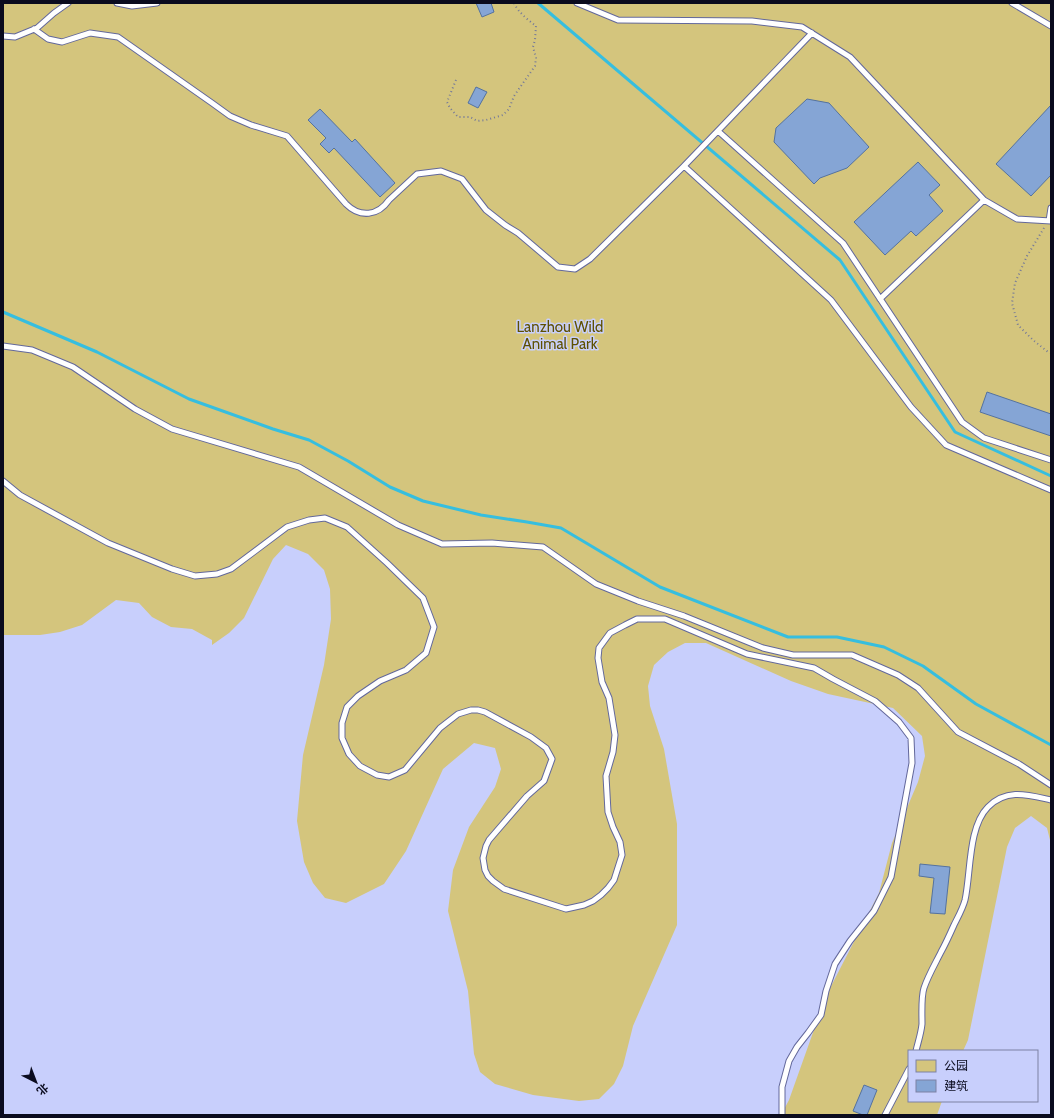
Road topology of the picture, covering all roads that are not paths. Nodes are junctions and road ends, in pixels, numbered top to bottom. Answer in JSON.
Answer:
{"nodes":[{"id":1,"x":68,"y":3,"type":"edge"},
{"id":2,"x":117,"y":3,"type":"edge"},
{"id":3,"x":157,"y":3,"type":"edge"},
{"id":4,"x":577,"y":3,"type":"edge"},
{"id":5,"x":1012,"y":3,"type":"edge"},
{"id":6,"x":1051,"y":26,"type":"edge"},
{"id":7,"x":34,"y":29,"type":"junction"},
{"id":8,"x":812,"y":33,"type":"junction"},
{"id":9,"x":3,"y":36,"type":"edge"},
{"id":10,"x":718,"y":131,"type":"junction"},
{"id":11,"x":684,"y":166,"type":"junction"},
{"id":12,"x":984,"y":200,"type":"junction"},
{"id":13,"x":1051,"y":208,"type":"edge"},
{"id":14,"x":1050,"y":221,"type":"edge"},
{"id":15,"x":880,"y":299,"type":"junction"},
{"id":16,"x":3,"y":346,"type":"edge"},
{"id":17,"x":1051,"y":460,"type":"edge"},
{"id":18,"x":3,"y":482,"type":"edge"},
{"id":19,"x":1051,"y":490,"type":"edge"},
{"id":20,"x":1051,"y":785,"type":"edge"},
{"id":21,"x":1051,"y":800,"type":"edge"},
{"id":22,"x":916,"y":1050,"type":"edge"},
{"id":23,"x":908,"y":1071,"type":"edge"},
{"id":24,"x":782,"y":1115,"type":"edge"},
{"id":25,"x":885,"y":1115,"type":"edge"}],
"edges":[{"from":1,"to":7,"type":"lane"},
{"from":2,"to":3,"type":"lane"},
{"from":4,"to":8,"type":"lane"},
{"from":5,"to":6,"type":"lane"},
{"from":7,"to":9,"type":"lane"},
{"from":7,"to":11,"type":"lane"},
{"from":8,"to":10,"type":"lane"},
{"from":8,"to":12,"type":"lane"},
{"from":10,"to":11,"type":"lane"},
{"from":10,"to":15,"type":"lane"},
{"from":11,"to":19,"type":"lane"},
{"from":12,"to":14,"type":"lane"},
{"from":12,"to":15,"type":"lane"},
{"from":13,"to":14,"type":"lane"},
{"from":15,"to":17,"type":"lane"},
{"from":16,"to":20,"type":"lane"},
{"from":18,"to":24,"type":"lane"},
{"from":21,"to":22,"type":"lane"},
{"from":23,"to":25,"type":"lane"}]}
